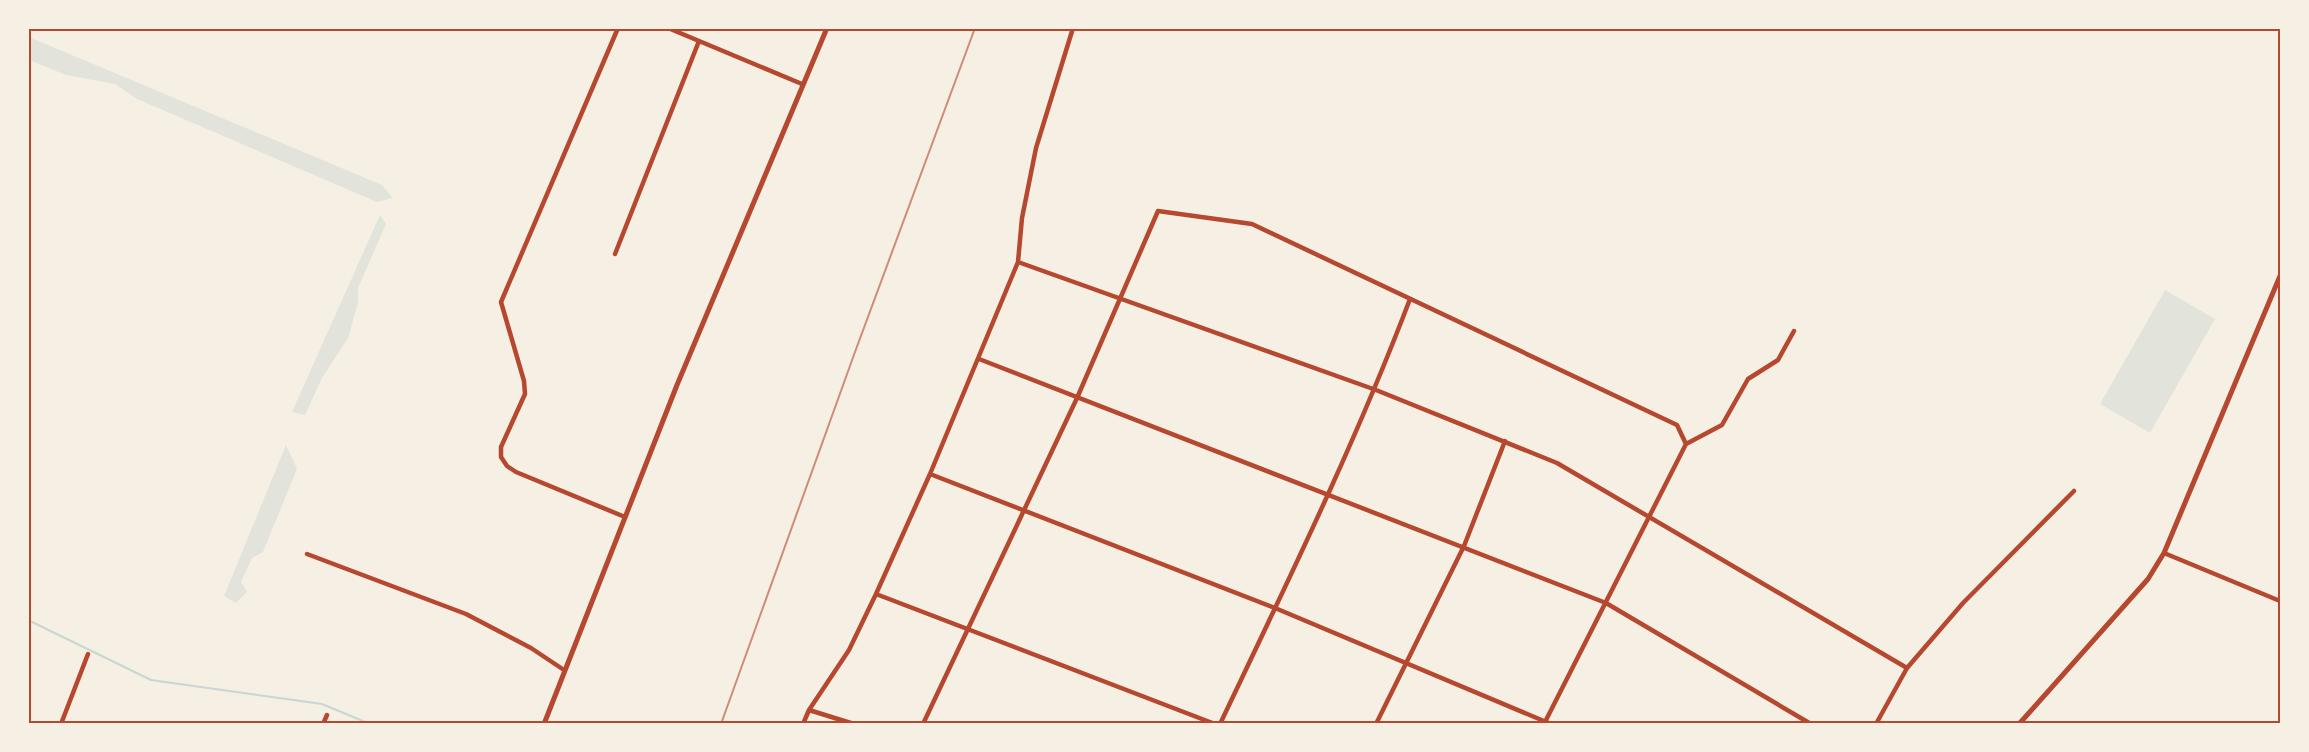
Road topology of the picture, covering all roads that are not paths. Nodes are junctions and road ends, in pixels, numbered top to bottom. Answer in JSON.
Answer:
{"nodes":[{"id":1,"x":618,"y":28,"type":"edge"},
{"id":2,"x":668,"y":28,"type":"edge"},
{"id":3,"x":826,"y":28,"type":"edge"},
{"id":4,"x":1073,"y":28,"type":"edge"},
{"id":5,"x":699,"y":41,"type":"junction"},
{"id":6,"x":802,"y":84,"type":"junction"},
{"id":7,"x":615,"y":254,"type":"dead end"},
{"id":8,"x":1018,"y":262,"type":"junction"},
{"id":9,"x":2280,"y":280,"type":"edge"},
{"id":10,"x":1410,"y":299,"type":"junction"},
{"id":11,"x":1120,"y":300,"type":"junction"},
{"id":12,"x":1794,"y":331,"type":"dead end"},
{"id":13,"x":979,"y":359,"type":"junction"},
{"id":14,"x":1376,"y":390,"type":"junction"},
{"id":15,"x":1077,"y":398,"type":"junction"},
{"id":16,"x":1505,"y":441,"type":"junction"},
{"id":17,"x":1686,"y":444,"type":"junction"},
{"id":18,"x":930,"y":474,"type":"junction"},
{"id":19,"x":2074,"y":491,"type":"dead end"},
{"id":20,"x":1329,"y":496,"type":"junction"},
{"id":21,"x":1023,"y":511,"type":"junction"},
{"id":22,"x":625,"y":517,"type":"junction"},
{"id":23,"x":1649,"y":518,"type":"junction"},
{"id":24,"x":1464,"y":546,"type":"junction"},
{"id":25,"x":2164,"y":553,"type":"junction"},
{"id":26,"x":307,"y":554,"type":"dead end"},
{"id":27,"x":876,"y":594,"type":"junction"},
{"id":28,"x":2280,"y":601,"type":"edge"},
{"id":29,"x":1606,"y":603,"type":"junction"},
{"id":30,"x":1275,"y":608,"type":"junction"},
{"id":31,"x":967,"y":628,"type":"junction"},
{"id":32,"x":88,"y":654,"type":"dead end"},
{"id":33,"x":1407,"y":664,"type":"junction"},
{"id":34,"x":1907,"y":668,"type":"junction"},
{"id":35,"x":564,"y":670,"type":"junction"},
{"id":36,"x":809,"y":710,"type":"junction"},
{"id":37,"x":327,"y":715,"type":"dead end"},
{"id":38,"x":61,"y":723,"type":"edge"},
{"id":39,"x":323,"y":723,"type":"edge"},
{"id":40,"x":544,"y":723,"type":"edge"},
{"id":41,"x":803,"y":723,"type":"edge"},
{"id":42,"x":854,"y":723,"type":"edge"},
{"id":43,"x":923,"y":723,"type":"edge"},
{"id":44,"x":1215,"y":723,"type":"edge"},
{"id":45,"x":1220,"y":723,"type":"edge"},
{"id":46,"x":1376,"y":723,"type":"edge"},
{"id":47,"x":1547,"y":723,"type":"edge"},
{"id":48,"x":1811,"y":723,"type":"edge"},
{"id":49,"x":1876,"y":723,"type":"edge"},
{"id":50,"x":2019,"y":723,"type":"edge"}],
"edges":[{"from":1,"to":22,"type":"street"},
{"from":2,"to":5,"type":"street"},
{"from":3,"to":6,"type":"street"},
{"from":4,"to":8,"type":"street"},
{"from":5,"to":6,"type":"street"},
{"from":5,"to":7,"type":"street"},
{"from":6,"to":22,"type":"street"},
{"from":8,"to":11,"type":"street"},
{"from":8,"to":13,"type":"street"},
{"from":9,"to":25,"type":"street"},
{"from":10,"to":11,"type":"street"},
{"from":10,"to":14,"type":"street"},
{"from":10,"to":17,"type":"street"},
{"from":11,"to":14,"type":"street"},
{"from":11,"to":15,"type":"street"},
{"from":12,"to":17,"type":"street"},
{"from":13,"to":15,"type":"street"},
{"from":13,"to":18,"type":"street"},
{"from":14,"to":16,"type":"street"},
{"from":14,"to":20,"type":"street"},
{"from":15,"to":20,"type":"street"},
{"from":15,"to":21,"type":"street"},
{"from":16,"to":23,"type":"street"},
{"from":16,"to":24,"type":"street"},
{"from":17,"to":23,"type":"street"},
{"from":18,"to":21,"type":"street"},
{"from":18,"to":27,"type":"street"},
{"from":19,"to":34,"type":"street"},
{"from":20,"to":24,"type":"street"},
{"from":20,"to":30,"type":"street"},
{"from":21,"to":30,"type":"street"},
{"from":21,"to":31,"type":"street"},
{"from":22,"to":35,"type":"street"},
{"from":23,"to":29,"type":"street"},
{"from":23,"to":34,"type":"street"},
{"from":24,"to":29,"type":"street"},
{"from":24,"to":33,"type":"street"},
{"from":25,"to":28,"type":"street"},
{"from":25,"to":50,"type":"street"},
{"from":26,"to":35,"type":"street"},
{"from":27,"to":31,"type":"street"},
{"from":27,"to":36,"type":"street"},
{"from":29,"to":47,"type":"street"},
{"from":29,"to":48,"type":"street"},
{"from":30,"to":33,"type":"street"},
{"from":30,"to":45,"type":"street"},
{"from":31,"to":43,"type":"street"},
{"from":31,"to":44,"type":"street"},
{"from":32,"to":38,"type":"street"},
{"from":33,"to":46,"type":"street"},
{"from":33,"to":47,"type":"street"},
{"from":34,"to":49,"type":"street"},
{"from":35,"to":40,"type":"street"},
{"from":36,"to":41,"type":"street"},
{"from":36,"to":42,"type":"street"},
{"from":37,"to":39,"type":"street"}]}
